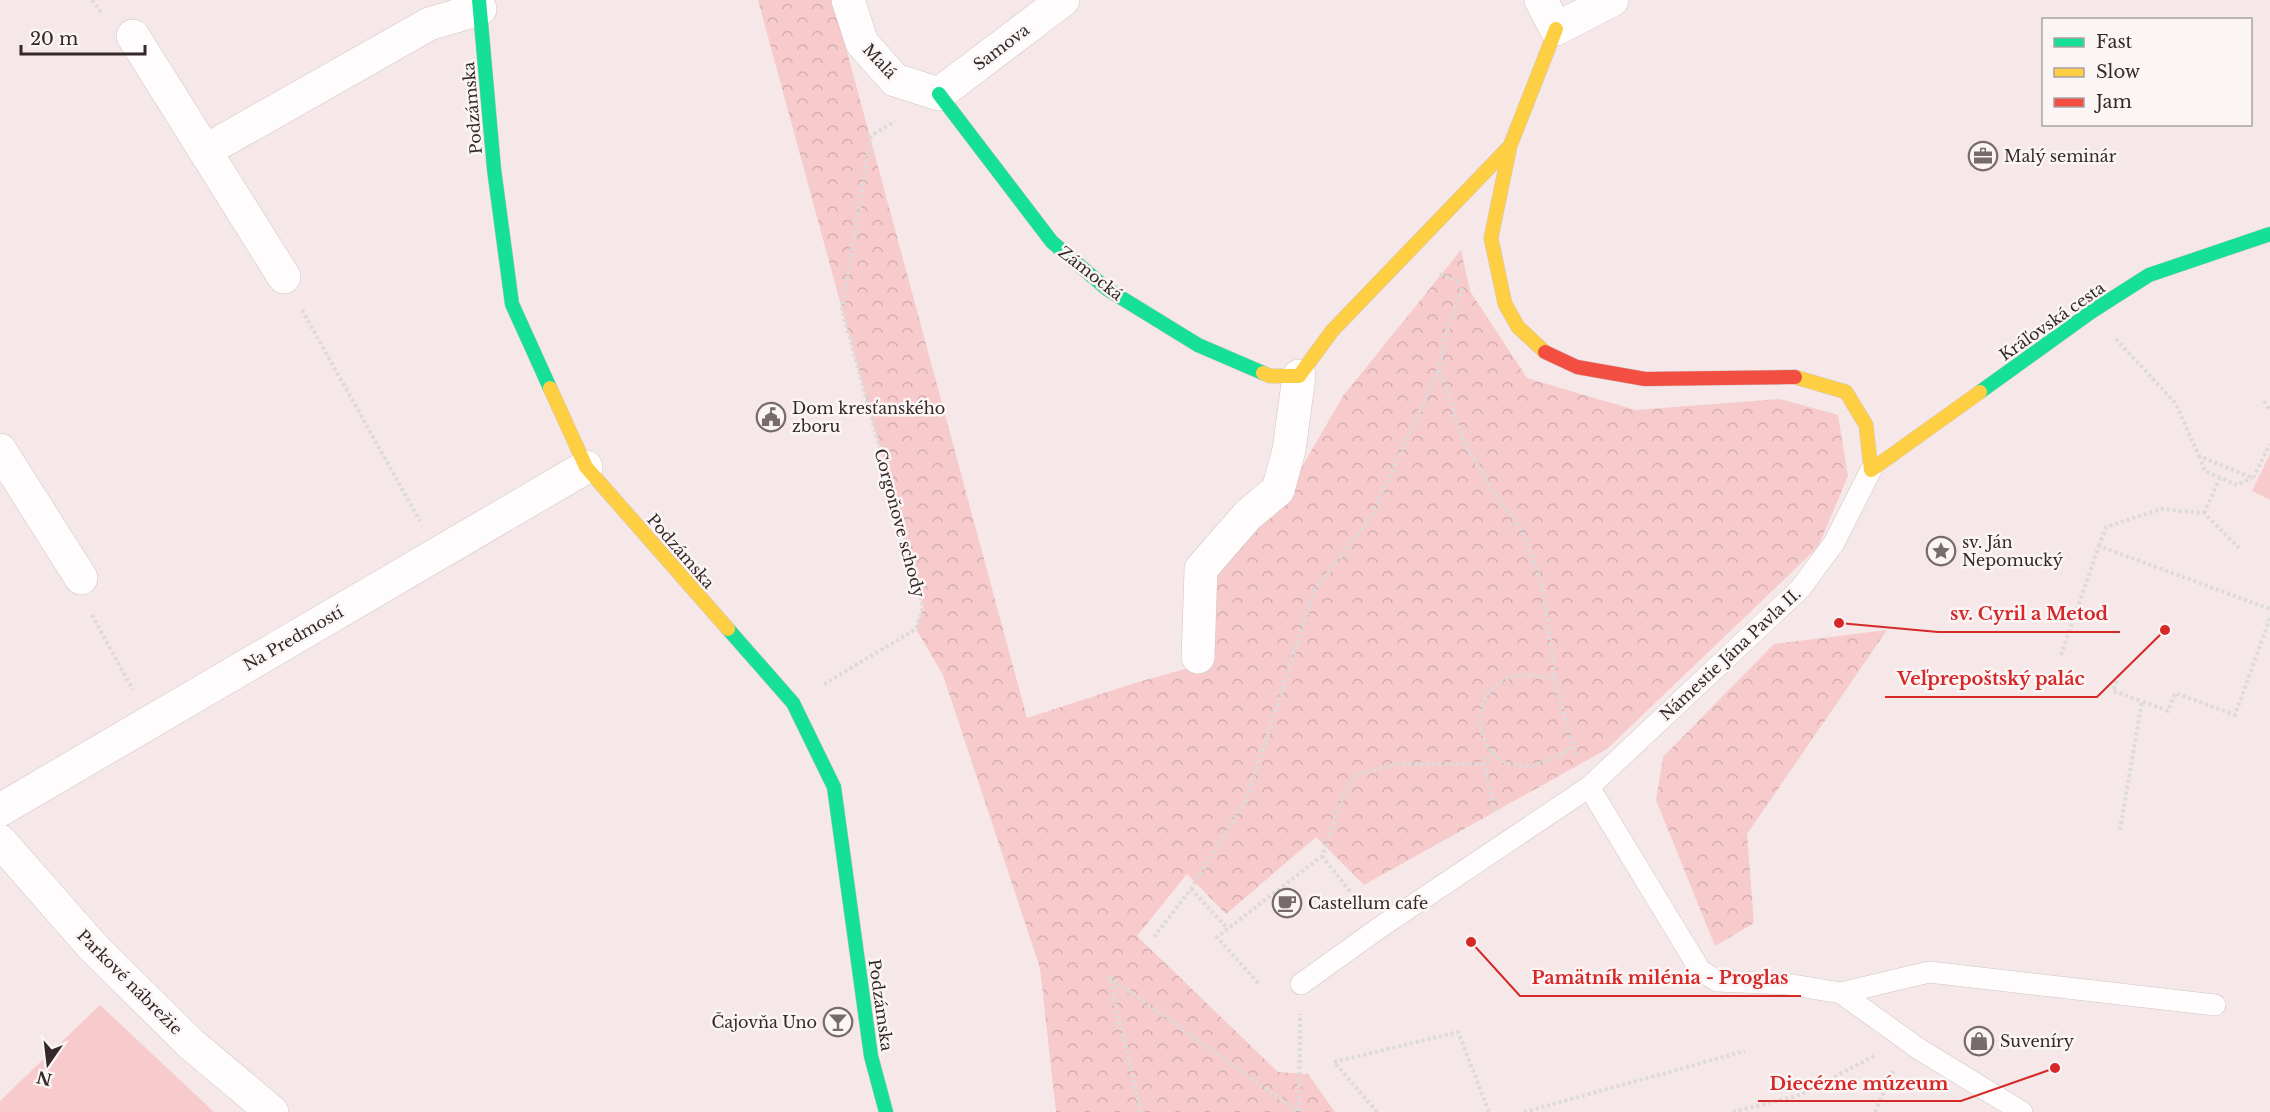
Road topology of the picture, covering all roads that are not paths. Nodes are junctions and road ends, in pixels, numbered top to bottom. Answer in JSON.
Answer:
{"nodes":[{"id":1,"x":848,"y":0,"type":"edge"},
{"id":2,"x":1063,"y":0,"type":"edge"},
{"id":3,"x":1541,"y":0,"type":"edge"},
{"id":4,"x":1612,"y":0,"type":"edge"},
{"id":5,"x":480,"y":4,"type":"edge"},
{"id":6,"x":1556,"y":29,"type":"junction"},
{"id":7,"x":133,"y":36,"type":"dead end"},
{"id":8,"x":939,"y":94,"type":"junction"},
{"id":9,"x":1510,"y":147,"type":"junction"},
{"id":10,"x":205,"y":151,"type":"junction"},
{"id":11,"x":2270,"y":234,"type":"edge"},
{"id":12,"x":284,"y":277,"type":"road end"},
{"id":13,"x":1299,"y":376,"type":"junction"},
{"id":14,"x":0,"y":450,"type":"edge"},
{"id":15,"x":586,"y":467,"type":"junction"},
{"id":16,"x":1871,"y":470,"type":"junction"},
{"id":17,"x":81,"y":578,"type":"dead end"},
{"id":18,"x":1198,"y":657,"type":"dead end"},
{"id":19,"x":1589,"y":787,"type":"junction"},
{"id":20,"x":0,"y":810,"type":"edge"},
{"id":21,"x":0,"y":841,"type":"edge"},
{"id":22,"x":1301,"y":984,"type":"road end"},
{"id":23,"x":1841,"y":993,"type":"junction"},
{"id":24,"x":2215,"y":1005,"type":"dead end"},
{"id":25,"x":272,"y":1112,"type":"edge"},
{"id":26,"x":886,"y":1112,"type":"edge"},
{"id":27,"x":2022,"y":1112,"type":"edge"}],
"edges":[{"from":1,"to":8,"type":"street","name":"Malá"},
{"from":2,"to":8,"type":"street","name":"Samova"},
{"from":3,"to":6,"type":"street"},
{"from":4,"to":6,"type":"street"},
{"from":5,"to":10,"type":"street"},
{"from":5,"to":15,"type":"street","name":"Podzámska"},
{"from":6,"to":9,"type":"street"},
{"from":7,"to":10,"type":"street"},
{"from":8,"to":13,"type":"street","name":"Zámocká"},
{"from":9,"to":13,"type":"street"},
{"from":9,"to":16,"type":"street"},
{"from":10,"to":12,"type":"street"},
{"from":11,"to":16,"type":"street","name":"Kráľovská cesta"},
{"from":13,"to":18,"type":"street"},
{"from":14,"to":17,"type":"street"},
{"from":15,"to":20,"type":"street","name":"Na Predmostí"},
{"from":15,"to":26,"type":"street","name":"Podzámska"},
{"from":16,"to":19,"type":"lane","name":"Námestie Jána Pavla II."},
{"from":19,"to":22,"type":"lane","name":"Námestie Jána Pavla II."},
{"from":19,"to":23,"type":"lane"},
{"from":21,"to":25,"type":"street","name":"Parkové nábrežie"},
{"from":23,"to":24,"type":"lane"},
{"from":23,"to":27,"type":"lane"}]}
